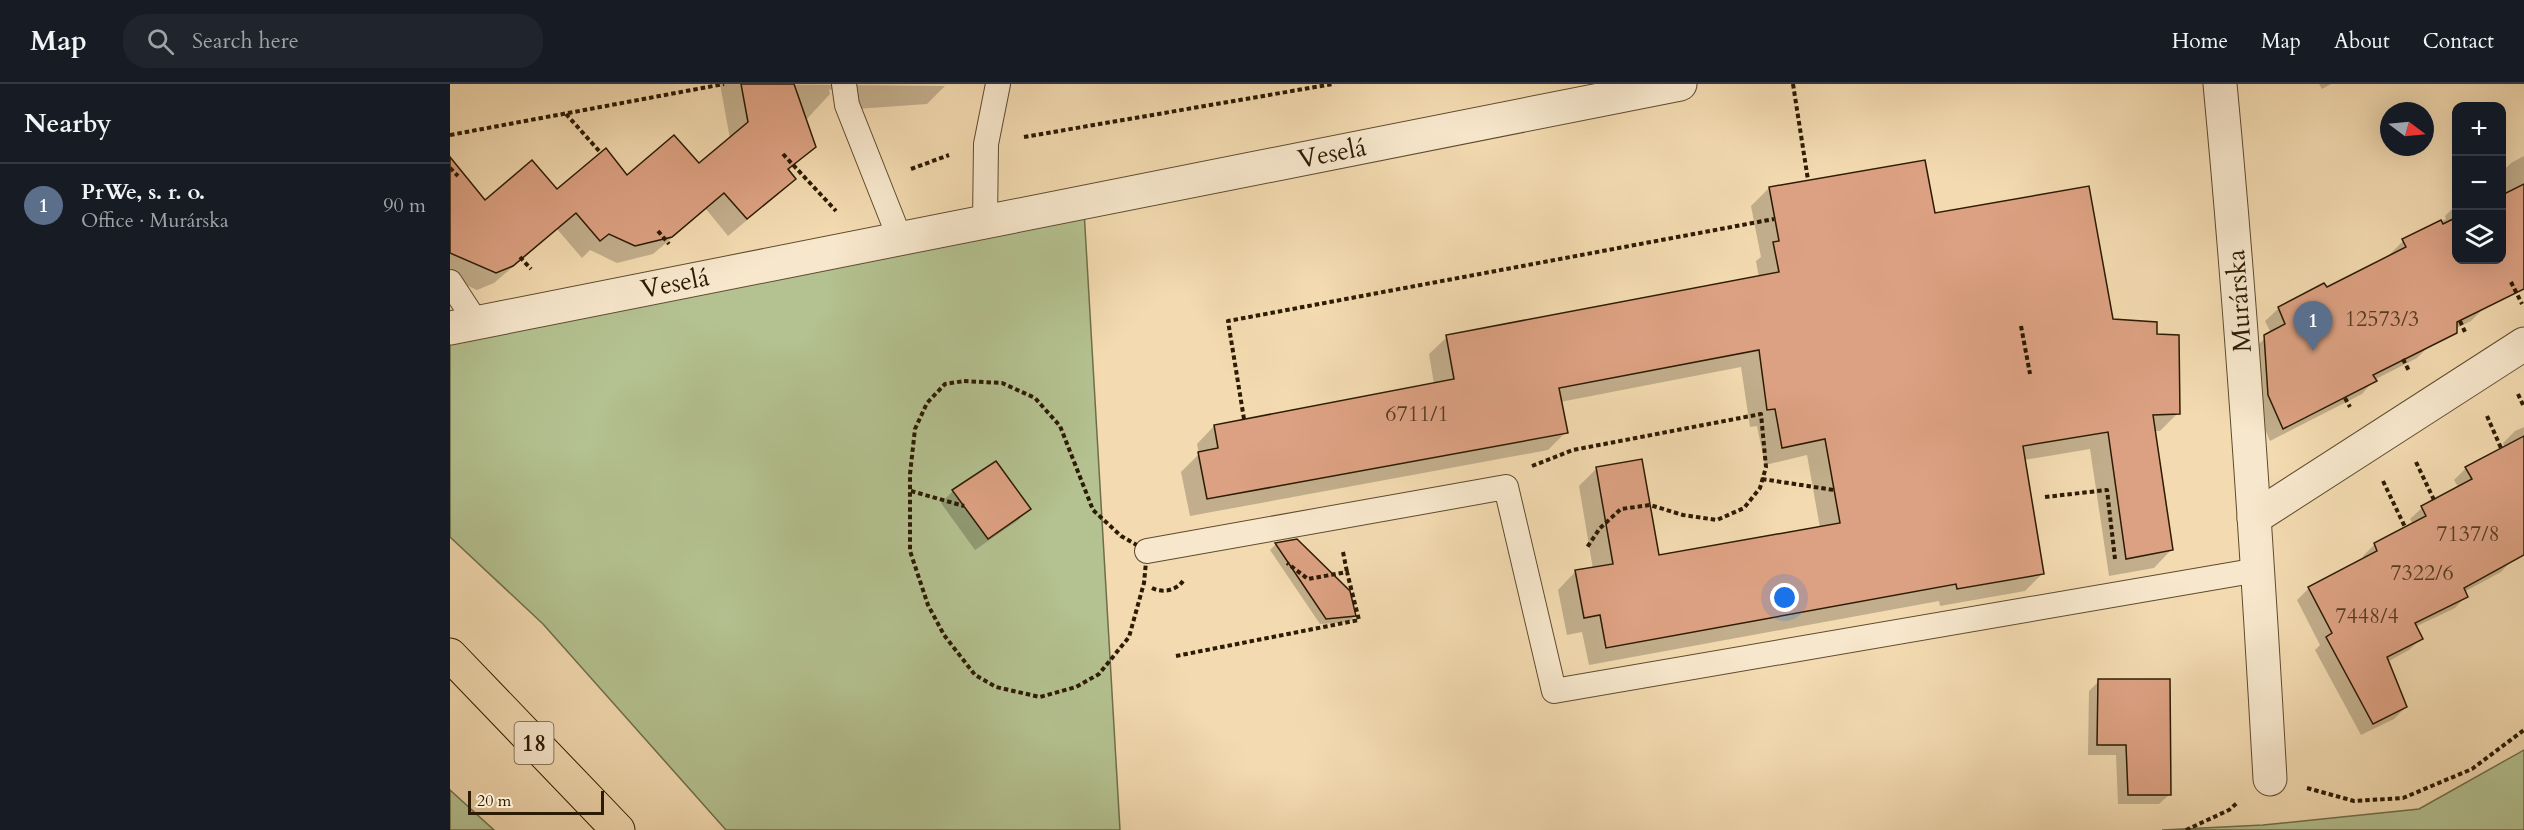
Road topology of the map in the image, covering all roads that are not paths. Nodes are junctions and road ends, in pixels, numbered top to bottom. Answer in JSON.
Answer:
{"nodes":[{"id":1,"x":844,"y":84,"type":"edge"},
{"id":2,"x":998,"y":84,"type":"edge"},
{"id":3,"x":1680,"y":84,"type":"edge"},
{"id":4,"x":2220,"y":84,"type":"edge"},
{"id":5,"x":985,"y":222,"type":"junction"},
{"id":6,"x":900,"y":238,"type":"junction"},
{"id":7,"x":450,"y":282,"type":"edge"},
{"id":8,"x":463,"y":325,"type":"edge"},
{"id":9,"x":2524,"y":344,"type":"edge"},
{"id":10,"x":2254,"y":518,"type":"junction"},
{"id":11,"x":1148,"y":551,"type":"road end"},
{"id":12,"x":2258,"y":570,"type":"junction"},
{"id":13,"x":450,"y":655,"type":"edge"},
{"id":14,"x":2270,"y":779,"type":"road end"},
{"id":15,"x":618,"y":830,"type":"edge"}],
"edges":[{"from":1,"to":6,"type":"lane"},
{"from":2,"to":5,"type":"lane"},
{"from":3,"to":5,"type":"street","name":"Veselá"},
{"from":4,"to":10,"type":"street","name":"Murárska"},
{"from":5,"to":6,"type":"street","name":"Veselá"},
{"from":6,"to":8,"type":"street","name":"Veselá"},
{"from":7,"to":8,"type":"lane"},
{"from":9,"to":10,"type":"street"},
{"from":10,"to":12,"type":"street","name":"Murárska"},
{"from":11,"to":12,"type":"lane"},
{"from":12,"to":14,"type":"street","name":"Murárska"},
{"from":13,"to":15,"type":"main road","number":"18"}]}
